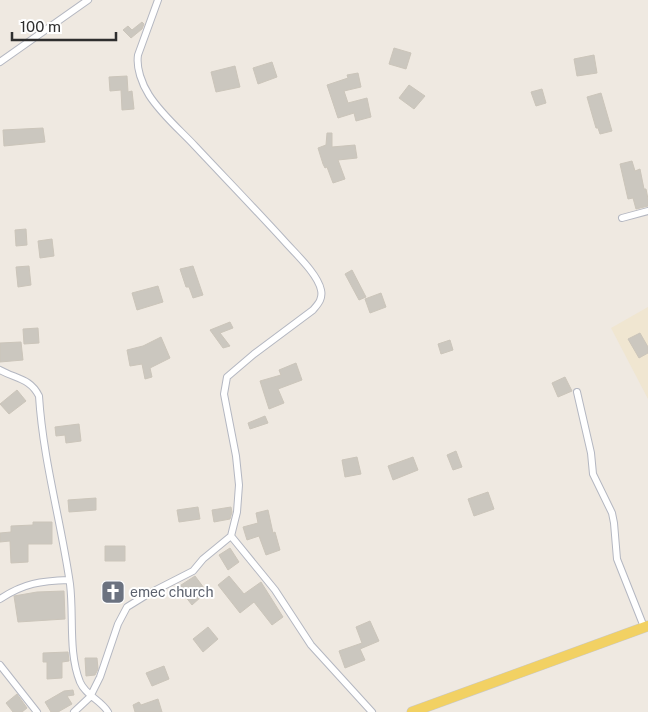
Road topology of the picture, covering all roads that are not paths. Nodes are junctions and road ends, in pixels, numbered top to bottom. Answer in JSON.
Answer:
{"nodes":[{"id":1,"x":88,"y":0,"type":"edge"},
{"id":2,"x":158,"y":0,"type":"edge"},
{"id":3,"x":0,"y":62,"type":"edge"},
{"id":4,"x":648,"y":211,"type":"edge"},
{"id":5,"x":622,"y":218,"type":"dead end"},
{"id":6,"x":0,"y":370,"type":"edge"},
{"id":7,"x":577,"y":392,"type":"dead end"},
{"id":8,"x":231,"y":536,"type":"junction"},
{"id":9,"x":69,"y":580,"type":"junction"},
{"id":10,"x":0,"y":598,"type":"edge"},
{"id":11,"x":646,"y":626,"type":"edge"},
{"id":12,"x":0,"y":665,"type":"edge"},
{"id":13,"x":90,"y":697,"type":"junction"},
{"id":14,"x":37,"y":712,"type":"edge"},
{"id":15,"x":74,"y":712,"type":"edge"},
{"id":16,"x":108,"y":712,"type":"edge"},
{"id":17,"x":372,"y":712,"type":"edge"},
{"id":18,"x":412,"y":712,"type":"edge"}],
"edges":[{"from":1,"to":3,"type":"street"},
{"from":2,"to":8,"type":"street"},
{"from":4,"to":5,"type":"street"},
{"from":6,"to":9,"type":"street"},
{"from":7,"to":11,"type":"street"},
{"from":8,"to":13,"type":"street"},
{"from":8,"to":17,"type":"street"},
{"from":9,"to":10,"type":"street"},
{"from":9,"to":13,"type":"street"},
{"from":11,"to":18,"type":"main road"},
{"from":12,"to":14,"type":"street"},
{"from":13,"to":15,"type":"street"},
{"from":13,"to":16,"type":"street"}]}
